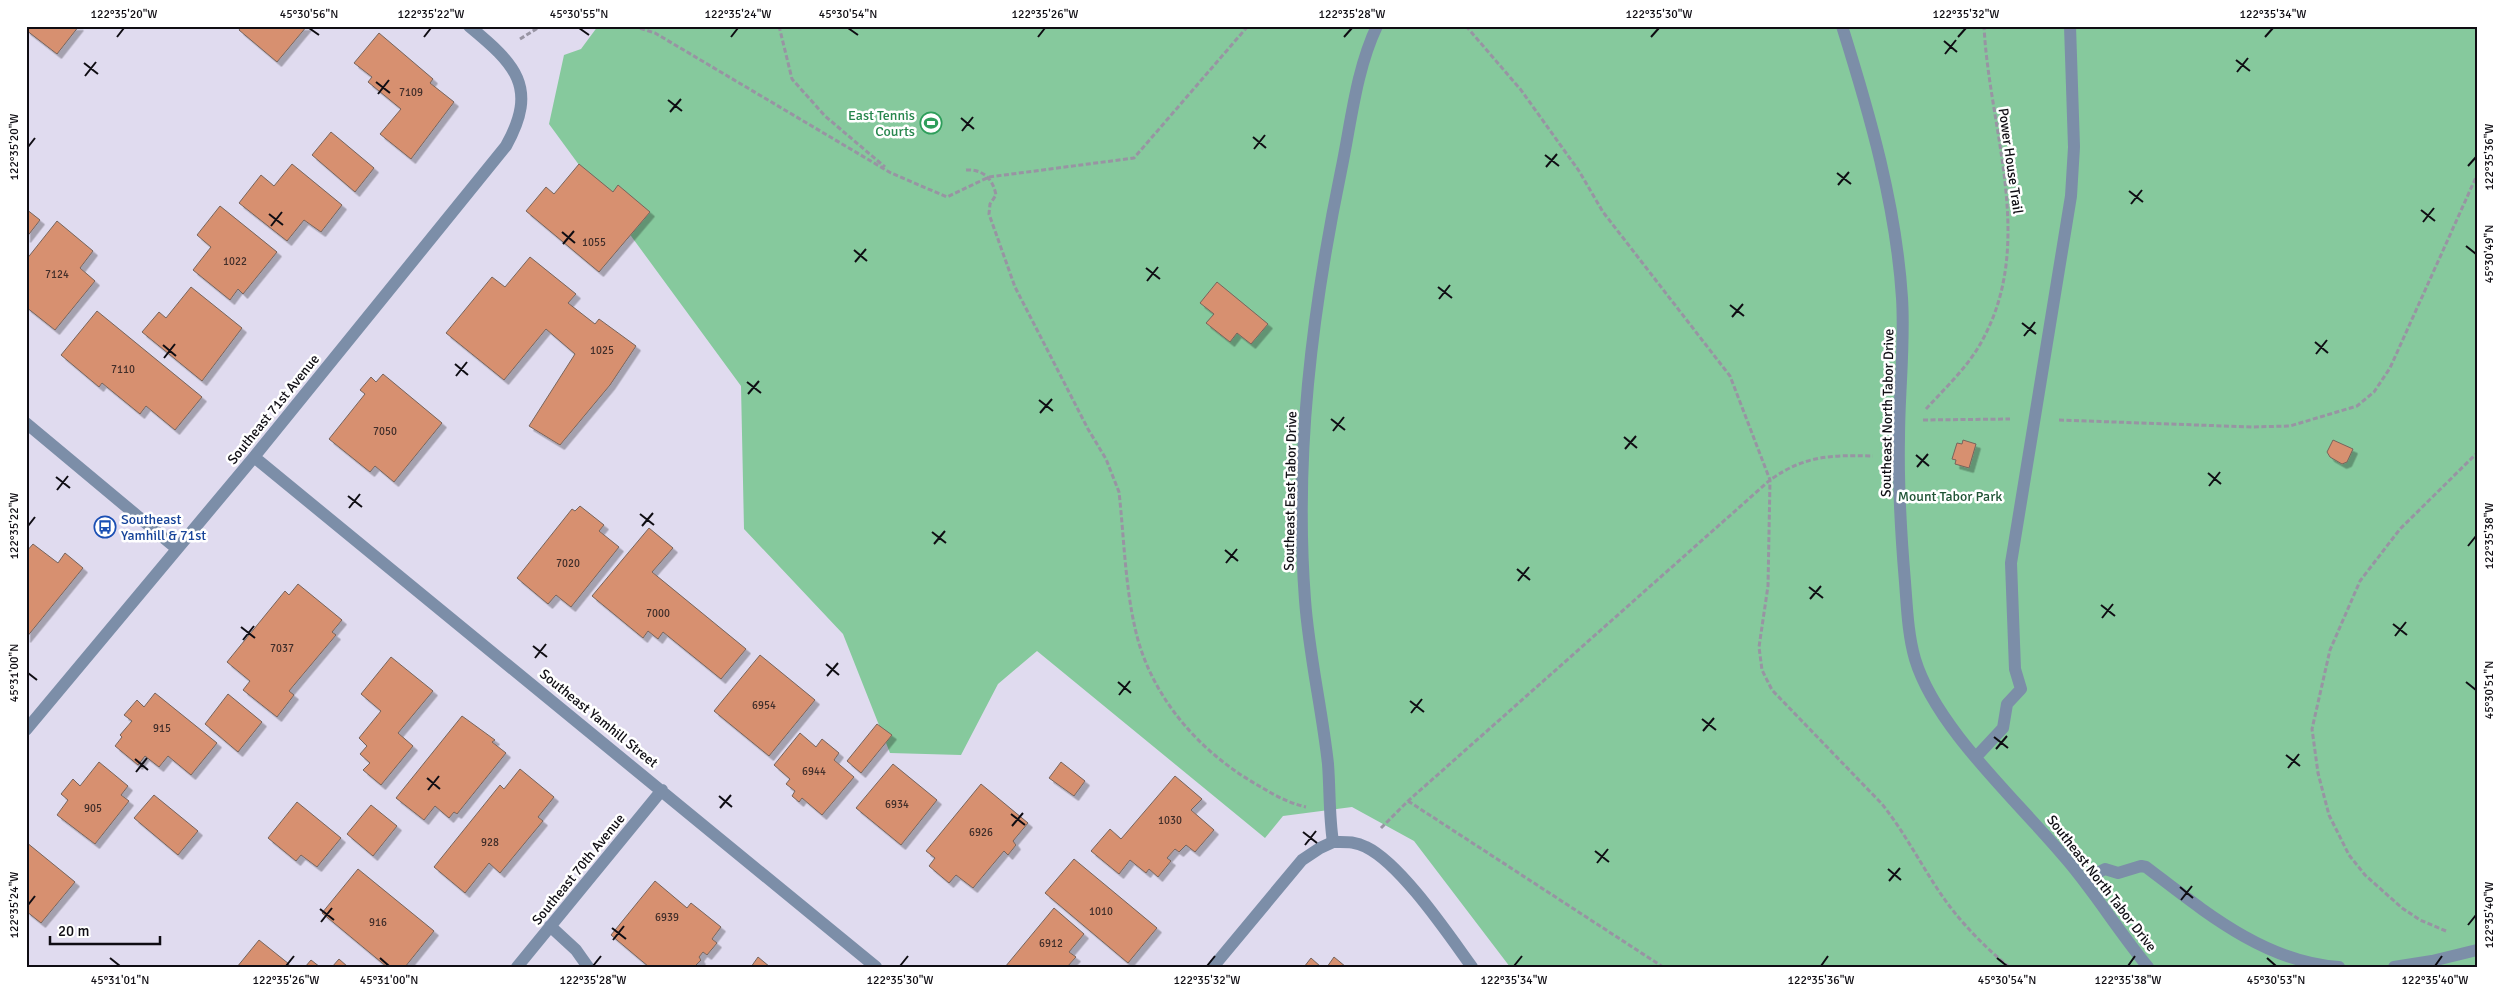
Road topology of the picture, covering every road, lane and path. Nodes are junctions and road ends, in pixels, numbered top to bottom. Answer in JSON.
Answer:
{"nodes":[{"id":1,"x":469,"y":26,"type":"edge"},
{"id":2,"x":633,"y":26,"type":"edge"},
{"id":3,"x":779,"y":26,"type":"edge"},
{"id":4,"x":1248,"y":26,"type":"edge"},
{"id":5,"x":1377,"y":26,"type":"edge"},
{"id":6,"x":1466,"y":26,"type":"edge"},
{"id":7,"x":1842,"y":26,"type":"edge"},
{"id":8,"x":1984,"y":26,"type":"edge"},
{"id":9,"x":2070,"y":26,"type":"edge"},
{"id":10,"x":966,"y":170,"type":"dead end"},
{"id":11,"x":891,"y":173,"type":"junction"},
{"id":12,"x":2477,"y":175,"type":"edge"},
{"id":13,"x":988,"y":177,"type":"junction"},
{"id":14,"x":1920,"y":416,"type":"dead end"},
{"id":15,"x":2014,"y":418,"type":"dead end"},
{"id":16,"x":1915,"y":420,"type":"dead end"},
{"id":17,"x":2056,"y":420,"type":"dead end"},
{"id":18,"x":26,"y":423,"type":"edge"},
{"id":19,"x":2477,"y":454,"type":"edge"},
{"id":20,"x":1879,"y":456,"type":"dead end"},
{"id":21,"x":254,"y":457,"type":"junction"},
{"id":22,"x":1770,"y":480,"type":"junction"},
{"id":23,"x":177,"y":549,"type":"junction"},
{"id":24,"x":26,"y":730,"type":"edge"},
{"id":25,"x":1976,"y":756,"type":"junction"},
{"id":26,"x":662,"y":790,"type":"junction"},
{"id":27,"x":1408,"y":801,"type":"junction"},
{"id":28,"x":1328,"y":812,"type":"junction"},
{"id":29,"x":1333,"y":842,"type":"junction"},
{"id":30,"x":1366,"y":847,"type":"junction"},
{"id":31,"x":2087,"y":883,"type":"junction"},
{"id":32,"x":550,"y":926,"type":"junction"},
{"id":33,"x":2454,"y":934,"type":"dead end"},
{"id":34,"x":2477,"y":950,"type":"edge"},
{"id":35,"x":517,"y":967,"type":"edge"},
{"id":36,"x":588,"y":967,"type":"edge"},
{"id":37,"x":876,"y":967,"type":"edge"},
{"id":38,"x":1212,"y":967,"type":"edge"},
{"id":39,"x":1472,"y":967,"type":"edge"},
{"id":40,"x":1663,"y":967,"type":"edge"},
{"id":41,"x":2009,"y":967,"type":"edge"},
{"id":42,"x":2148,"y":967,"type":"edge"},
{"id":43,"x":2340,"y":967,"type":"edge"},
{"id":44,"x":2394,"y":967,"type":"edge"}],
"edges":[{"from":1,"to":21,"type":"street","name":"Southeast 71st Avenue"},
{"from":2,"to":11,"type":"path"},
{"from":3,"to":11,"type":"path"},
{"from":4,"to":13,"type":"path"},
{"from":5,"to":28,"type":"street","name":"Southeast East Tabor Drive"},
{"from":6,"to":22,"type":"path"},
{"from":7,"to":25,"type":"street","name":"Southeast North Tabor Drive"},
{"from":8,"to":14,"type":"path","name":"Power House Trail"},
{"from":9,"to":25,"type":"street"},
{"from":10,"to":13,"type":"path"},
{"from":11,"to":13,"type":"path"},
{"from":12,"to":17,"type":"path"},
{"from":13,"to":28,"type":"path"},
{"from":15,"to":16,"type":"path"},
{"from":18,"to":23,"type":"street"},
{"from":19,"to":33,"type":"path"},
{"from":20,"to":22,"type":"path"},
{"from":21,"to":23,"type":"street","name":"Southeast 71st Avenue"},
{"from":21,"to":26,"type":"street","name":"Southeast Yamhill Street"},
{"from":22,"to":27,"type":"path"},
{"from":22,"to":41,"type":"path"},
{"from":23,"to":24,"type":"street","name":"Southeast 71st Avenue"},
{"from":25,"to":31,"type":"street","name":"Southeast North Tabor Drive"},
{"from":26,"to":32,"type":"street","name":"Southeast 70th Avenue"},
{"from":26,"to":37,"type":"street","name":"Southeast Yamhill Street"},
{"from":27,"to":30,"type":"path"},
{"from":27,"to":40,"type":"path"},
{"from":28,"to":29,"type":"street","name":"Southeast East Tabor Drive"},
{"from":29,"to":30,"type":"street"},
{"from":29,"to":38,"type":"street"},
{"from":30,"to":39,"type":"street"},
{"from":31,"to":42,"type":"street","name":"Southeast North Tabor Drive"},
{"from":31,"to":43,"type":"street"},
{"from":32,"to":35,"type":"street","name":"Southeast 70th Avenue"},
{"from":32,"to":36,"type":"street"},
{"from":34,"to":44,"type":"street"}]}
